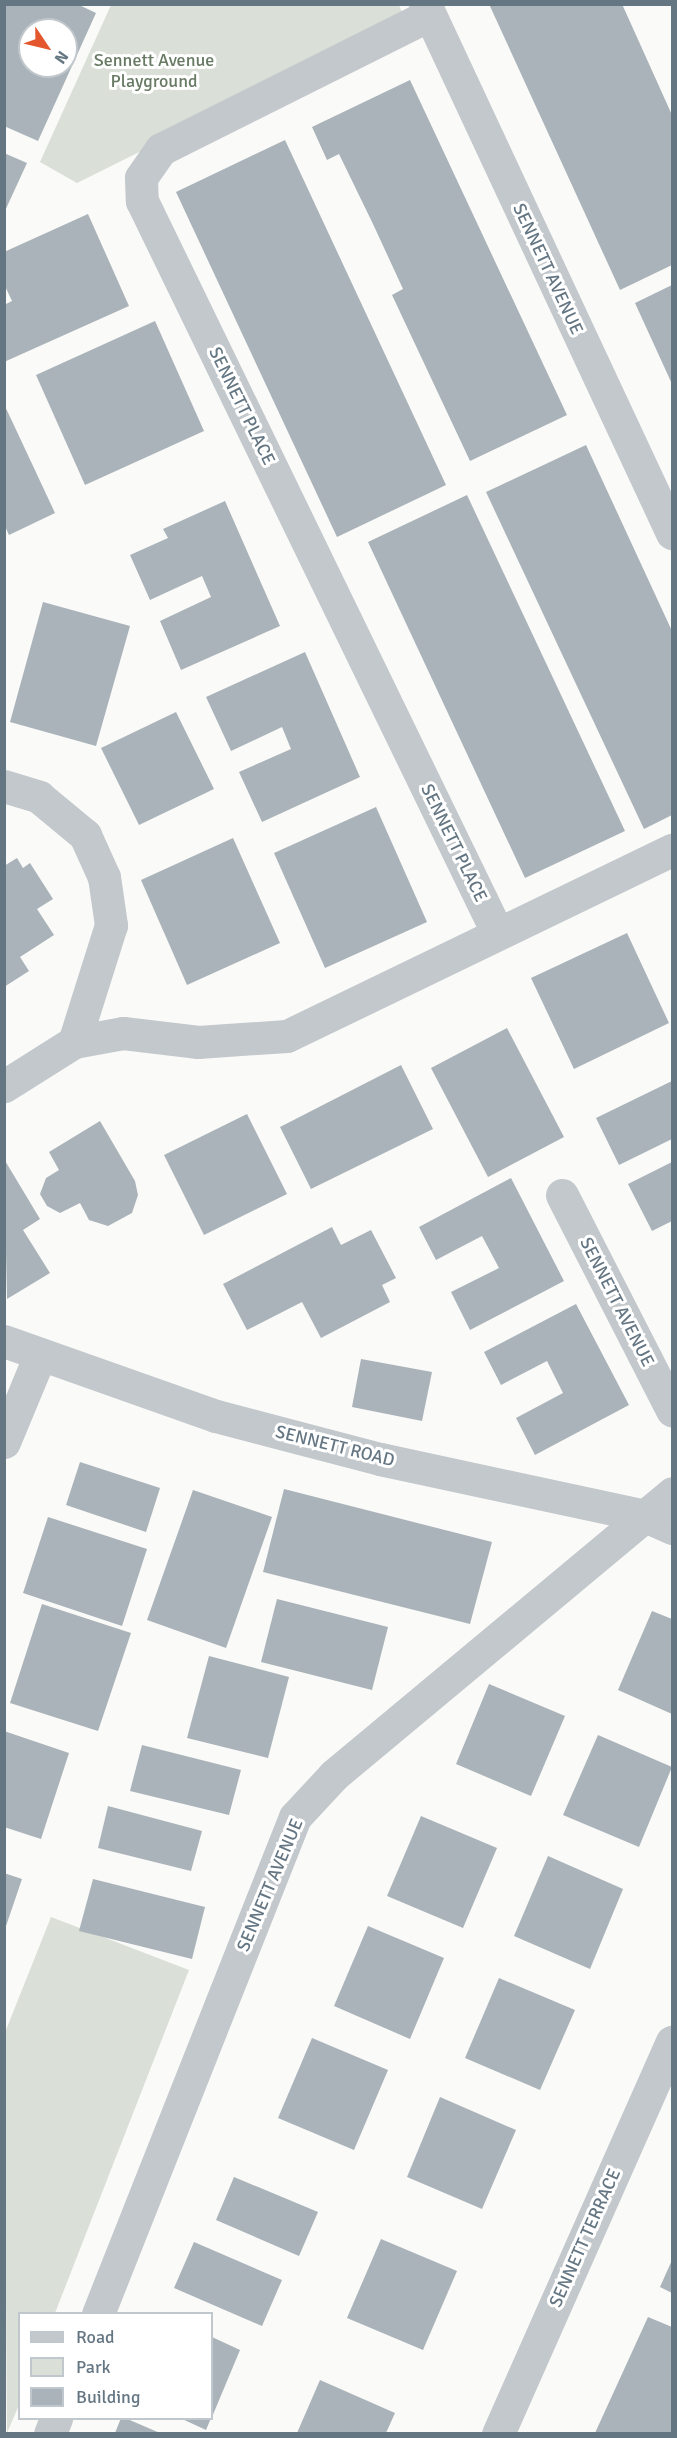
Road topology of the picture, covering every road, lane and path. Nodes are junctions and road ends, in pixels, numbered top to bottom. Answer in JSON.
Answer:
{"nodes":[{"id":1,"x":427,"y":10,"type":"edge"},
{"id":2,"x":672,"y":533,"type":"edge"},
{"id":3,"x":4,"y":786,"type":"edge"},
{"id":4,"x":672,"y":850,"type":"edge"},
{"id":5,"x":497,"y":932,"type":"junction"},
{"id":6,"x":74,"y":1042,"type":"junction"},
{"id":7,"x":4,"y":1086,"type":"edge"},
{"id":8,"x":562,"y":1195,"type":"dead end"},
{"id":9,"x":4,"y":1341,"type":"edge"},
{"id":10,"x":40,"y":1355,"type":"junction"},
{"id":11,"x":672,"y":1410,"type":"edge"},
{"id":12,"x":4,"y":1442,"type":"edge"},
{"id":13,"x":672,"y":1493,"type":"edge"},
{"id":14,"x":659,"y":1522,"type":"edge"},
{"id":15,"x":672,"y":2042,"type":"edge"},
{"id":16,"x":98,"y":2312,"type":"edge"},
{"id":17,"x":498,"y":2433,"type":"edge"}],
"edges":[{"from":1,"to":2,"type":"street","name":"SENNETT AVENUE"},
{"from":1,"to":5,"type":"street","name":"SENNETT PLACE"},
{"from":3,"to":6,"type":"street"},
{"from":4,"to":5,"type":"street"},
{"from":5,"to":6,"type":"street"},
{"from":6,"to":7,"type":"street"},
{"from":8,"to":11,"type":"street","name":"SENNETT AVENUE"},
{"from":9,"to":10,"type":"street","name":"SENNETT ROAD"},
{"from":10,"to":12,"type":"street"},
{"from":10,"to":14,"type":"street","name":"SENNETT ROAD"},
{"from":13,"to":14,"type":"street","name":"SENNETT AVENUE"},
{"from":14,"to":16,"type":"street","name":"SENNETT AVENUE"},
{"from":15,"to":17,"type":"street","name":"SENNETT TERRACE"}]}
